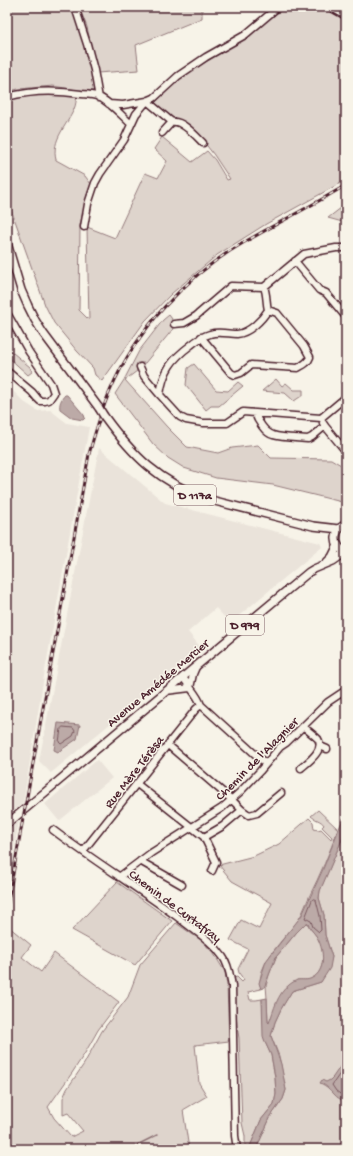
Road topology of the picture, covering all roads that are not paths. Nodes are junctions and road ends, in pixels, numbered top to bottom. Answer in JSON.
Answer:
{"nodes":[{"id":1,"x":75,"y":7,"type":"edge"},
{"id":2,"x":278,"y":7,"type":"edge"},
{"id":3,"x":330,"y":7,"type":"edge"},
{"id":4,"x":346,"y":16,"type":"edge"},
{"id":5,"x":7,"y":98,"type":"edge"},
{"id":6,"x":99,"y":98,"type":"junction"},
{"id":7,"x":147,"y":102,"type":"junction"},
{"id":8,"x":109,"y":104,"type":"junction"},
{"id":9,"x":172,"y":122,"type":"junction"},
{"id":10,"x":130,"y":124,"type":"junction"},
{"id":11,"x":162,"y":133,"type":"dead end"},
{"id":12,"x":203,"y":143,"type":"dead end"},
{"id":13,"x":84,"y":227,"type":"dead end"},
{"id":14,"x":7,"y":243,"type":"edge"},
{"id":15,"x":346,"y":248,"type":"edge"},
{"id":16,"x":295,"y":262,"type":"junction"},
{"id":17,"x":264,"y":287,"type":"junction"},
{"id":18,"x":268,"y":310,"type":"junction"},
{"id":19,"x":7,"y":313,"type":"edge"},
{"id":20,"x":346,"y":317,"type":"edge"},
{"id":21,"x":174,"y":324,"type":"dead end"},
{"id":22,"x":201,"y":337,"type":"junction"},
{"id":23,"x":140,"y":367,"type":"dead end"},
{"id":24,"x":7,"y":371,"type":"edge"},
{"id":25,"x":160,"y":395,"type":"junction"},
{"id":26,"x":346,"y":398,"type":"edge"},
{"id":27,"x":255,"y":413,"type":"junction"},
{"id":28,"x":321,"y":418,"type":"junction"},
{"id":29,"x":325,"y":426,"type":"junction"},
{"id":30,"x":346,"y":448,"type":"edge"},
{"id":31,"x":346,"y":524,"type":"edge"},
{"id":32,"x":313,"y":526,"type":"junction"},
{"id":33,"x":339,"y":529,"type":"junction"},
{"id":34,"x":336,"y":538,"type":"junction"},
{"id":35,"x":338,"y":546,"type":"junction"},
{"id":36,"x":346,"y":552,"type":"edge"},
{"id":37,"x":326,"y":563,"type":"junction"},
{"id":38,"x":196,"y":665,"type":"junction"},
{"id":39,"x":182,"y":677,"type":"junction"},
{"id":40,"x":190,"y":688,"type":"junction"},
{"id":41,"x":346,"y":690,"type":"edge"},
{"id":42,"x":166,"y":691,"type":"junction"},
{"id":43,"x":201,"y":705,"type":"junction"},
{"id":44,"x":303,"y":726,"type":"junction"},
{"id":45,"x":168,"y":744,"type":"junction"},
{"id":46,"x":320,"y":746,"type":"junction"},
{"id":47,"x":327,"y":749,"type":"dead end"},
{"id":48,"x":266,"y":764,"type":"junction"},
{"id":49,"x":301,"y":768,"type":"dead end"},
{"id":50,"x":137,"y":784,"type":"junction"},
{"id":51,"x":281,"y":793,"type":"dead end"},
{"id":52,"x":232,"y":800,"type":"junction"},
{"id":53,"x":242,"y":810,"type":"junction"},
{"id":54,"x":7,"y":824,"type":"edge"},
{"id":55,"x":193,"y":828,"type":"junction"},
{"id":56,"x":53,"y":830,"type":"dead end"},
{"id":57,"x":204,"y":837,"type":"junction"},
{"id":58,"x":82,"y":851,"type":"junction"},
{"id":59,"x":140,"y":861,"type":"junction"},
{"id":60,"x":212,"y":871,"type":"dead end"},
{"id":61,"x":119,"y":877,"type":"junction"},
{"id":62,"x":182,"y":885,"type":"dead end"},
{"id":63,"x":237,"y":1149,"type":"edge"}],
"edges":[{"from":1,"to":6,"type":"street"},
{"from":2,"to":7,"type":"street"},
{"from":3,"to":4,"type":"street"},
{"from":5,"to":6,"type":"street"},
{"from":6,"to":8,"type":"street"},
{"from":7,"to":8,"type":"street"},
{"from":7,"to":9,"type":"street"},
{"from":7,"to":10,"type":"street"},
{"from":8,"to":10,"type":"street"},
{"from":9,"to":11,"type":"street"},
{"from":9,"to":12,"type":"street"},
{"from":10,"to":13,"type":"street"},
{"from":14,"to":32,"type":"main road","number":"D 117a","bridge":true},
{"from":15,"to":16,"type":"street"},
{"from":16,"to":17,"type":"street"},
{"from":16,"to":20,"type":"street"},
{"from":17,"to":18,"type":"street"},
{"from":17,"to":21,"type":"street"},
{"from":18,"to":22,"type":"street"},
{"from":18,"to":22,"type":"street"},
{"from":19,"to":24,"type":"street"},
{"from":22,"to":25,"type":"street"},
{"from":23,"to":25,"type":"street"},
{"from":25,"to":27,"type":"street"},
{"from":26,"to":28,"type":"street"},
{"from":27,"to":28,"type":"street"},
{"from":27,"to":29,"type":"street"},
{"from":28,"to":29,"type":"street"},
{"from":29,"to":30,"type":"street"},
{"from":31,"to":33,"type":"main road"},
{"from":32,"to":33,"type":"main road","number":"D 117a"},
{"from":32,"to":34,"type":"main road","number":"D 117a"},
{"from":33,"to":34,"type":"main road"},
{"from":34,"to":35,"type":"main road"},
{"from":35,"to":36,"type":"main road"},
{"from":35,"to":37,"type":"main road","name":"Avenue Amédée Mercier","number":"D 979"},
{"from":36,"to":37,"type":"main road","name":"Avenue Amédée Mercier","number":"D 979"},
{"from":37,"to":38,"type":"main road","name":"Avenue Amédée Mercier","number":"D 979"},
{"from":38,"to":39,"type":"main road","name":"Avenue Amédée Mercier","number":"D 979"},
{"from":38,"to":40,"type":"street"},
{"from":39,"to":40,"type":"street"},
{"from":39,"to":42,"type":"main road","name":"Avenue Amédée Mercier","number":"D 979"},
{"from":40,"to":42,"type":"street"},
{"from":40,"to":43,"type":"street"},
{"from":41,"to":44,"type":"street","name":"Chemin de l'Alagnier"},
{"from":42,"to":54,"type":"main road","name":"Avenue Amédée Mercier","number":"D 979"},
{"from":43,"to":45,"type":"street","name":"Rue Mère Térèsa"},
{"from":43,"to":48,"type":"street"},
{"from":44,"to":46,"type":"street"},
{"from":44,"to":48,"type":"street","name":"Chemin de l'Alagnier"},
{"from":45,"to":50,"type":"street","name":"Rue Mère Térèsa"},
{"from":45,"to":52,"type":"street"},
{"from":46,"to":47,"type":"street"},
{"from":46,"to":49,"type":"street"},
{"from":48,"to":52,"type":"street","name":"Chemin de l'Alagnier"},
{"from":50,"to":55,"type":"street"},
{"from":50,"to":58,"type":"street","name":"Rue Mère Térèsa"},
{"from":51,"to":53,"type":"street"},
{"from":52,"to":53,"type":"street"},
{"from":52,"to":55,"type":"street","name":"Chemin de l'Alagnier"},
{"from":53,"to":57,"type":"street"},
{"from":55,"to":57,"type":"street"},
{"from":55,"to":59,"type":"street","name":"Chemin de l'Alagnier"},
{"from":56,"to":58,"type":"street","name":"Chemin de Curtafray"},
{"from":57,"to":60,"type":"street"},
{"from":58,"to":61,"type":"street","name":"Chemin de Curtafray"},
{"from":59,"to":61,"type":"street","name":"Chemin de l'Alagnier"},
{"from":59,"to":62,"type":"street"},
{"from":61,"to":63,"type":"street","name":"Chemin de Curtafray"}]}
